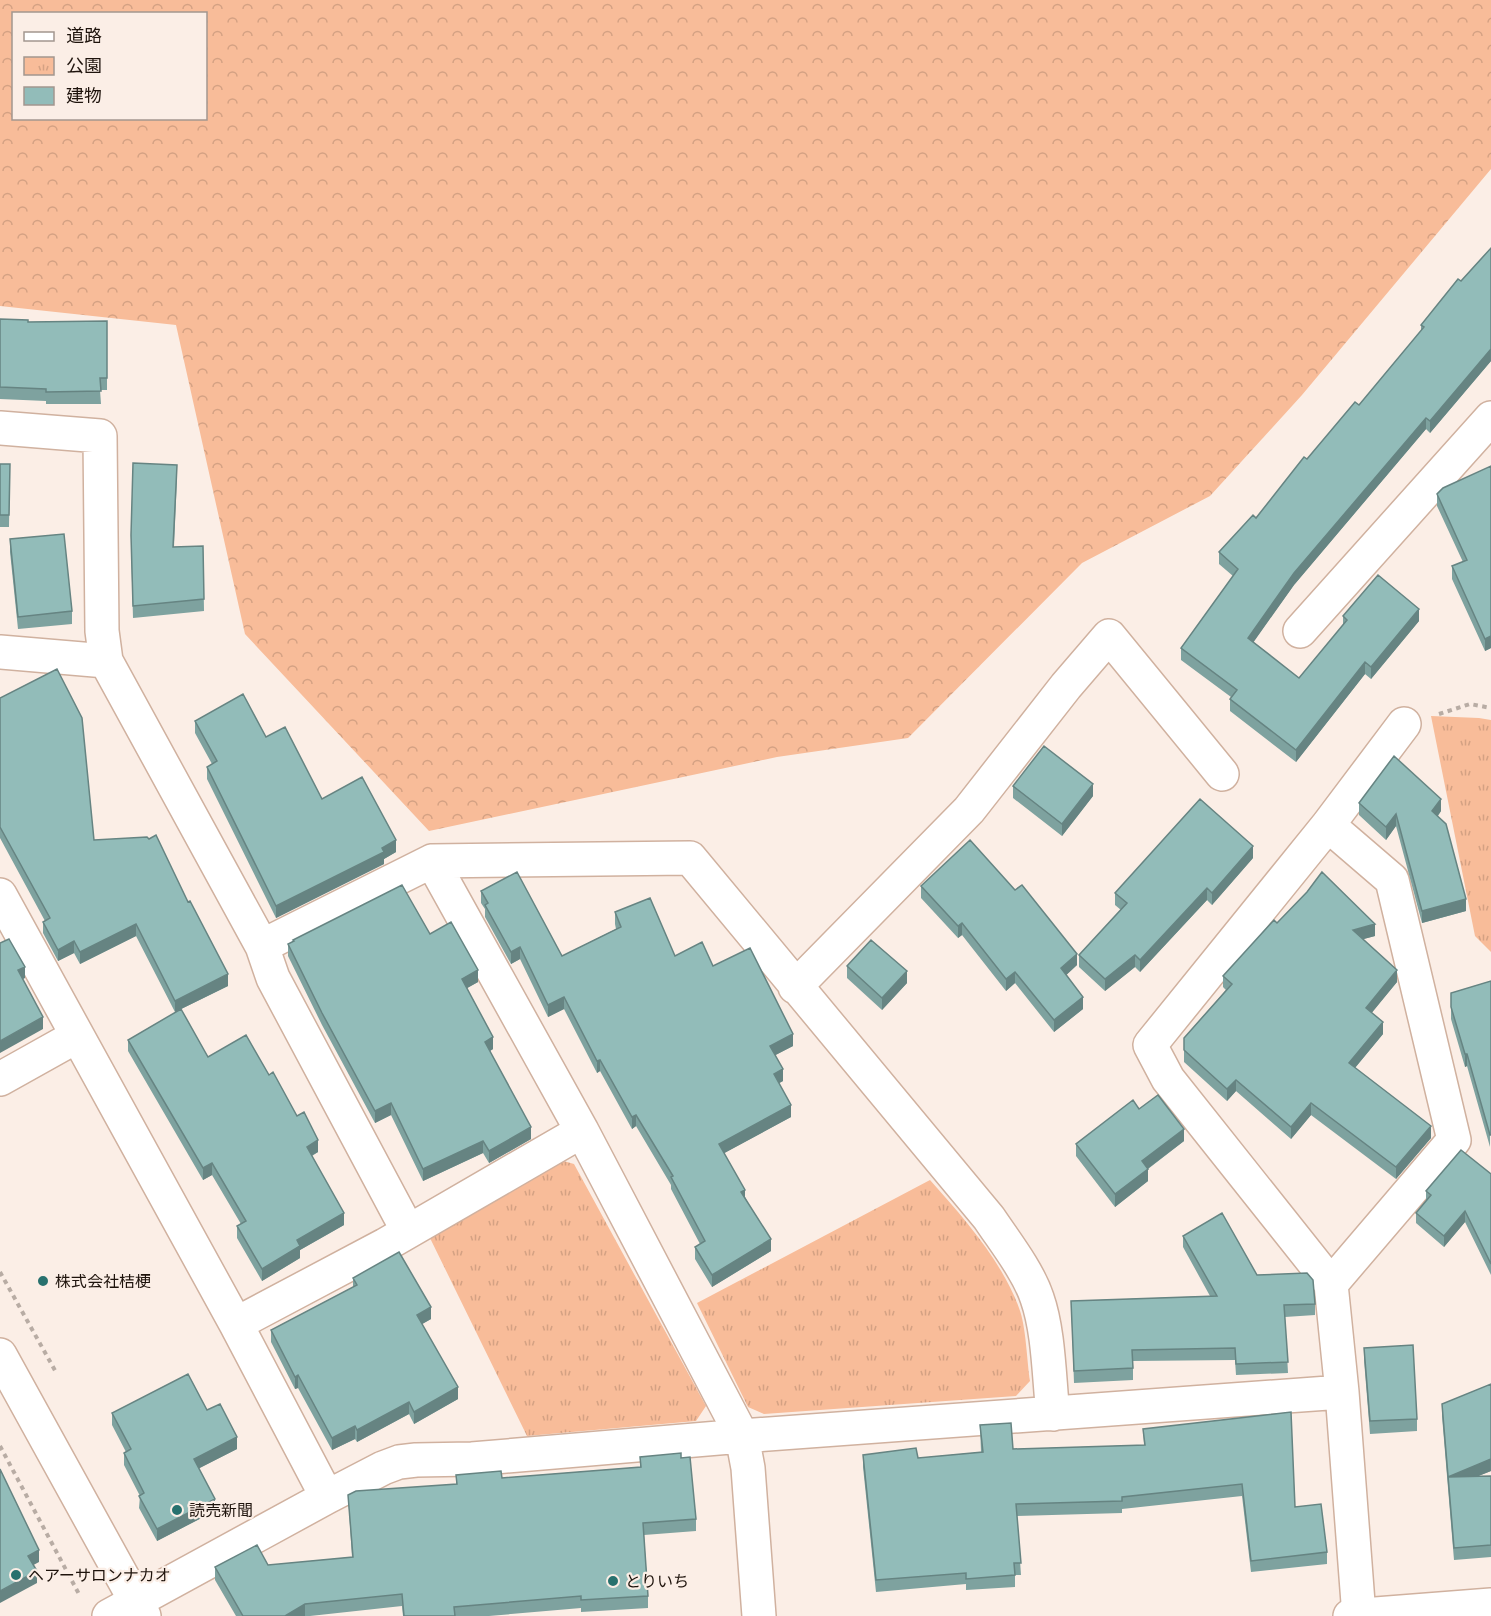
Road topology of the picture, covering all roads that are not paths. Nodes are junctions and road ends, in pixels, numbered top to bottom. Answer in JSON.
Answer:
{"nodes":[{"id":1,"x":1491,"y":418,"type":"edge"},
{"id":2,"x":0,"y":428,"type":"edge"},
{"id":3,"x":1300,"y":631,"type":"dead end"},
{"id":4,"x":0,"y":652,"type":"edge"},
{"id":5,"x":106,"y":661,"type":"junction"},
{"id":6,"x":1404,"y":724,"type":"road end"},
{"id":7,"x":1222,"y":774,"type":"dead end"},
{"id":8,"x":1328,"y":825,"type":"junction"},
{"id":9,"x":432,"y":861,"type":"junction"},
{"id":10,"x":0,"y":895,"type":"edge"},
{"id":11,"x":262,"y":946,"type":"junction"},
{"id":12,"x":795,"y":987,"type":"junction"},
{"id":13,"x":77,"y":1036,"type":"junction"},
{"id":14,"x":0,"y":1078,"type":"edge"},
{"id":15,"x":582,"y":1131,"type":"junction"},
{"id":16,"x":408,"y":1232,"type":"junction"},
{"id":17,"x":1331,"y":1284,"type":"junction"},
{"id":18,"x":236,"y":1324,"type":"junction"},
{"id":19,"x":0,"y":1355,"type":"edge"},
{"id":20,"x":1342,"y":1392,"type":"junction"},
{"id":21,"x":1053,"y":1414,"type":"junction"},
{"id":22,"x":742,"y":1436,"type":"junction"},
{"id":23,"x":327,"y":1497,"type":"junction"},
{"id":24,"x":1491,"y":1605,"type":"edge"},
{"id":25,"x":118,"y":1610,"type":"edge"},
{"id":26,"x":759,"y":1616,"type":"edge"},
{"id":27,"x":1350,"y":1616,"type":"edge"},
{"id":28,"x":1359,"y":1616,"type":"edge"}],
"edges":[{"from":1,"to":3,"type":"street"},
{"from":2,"to":5,"type":"street"},
{"from":4,"to":5,"type":"street"},
{"from":5,"to":11,"type":"street"},
{"from":6,"to":8,"type":"street"},
{"from":7,"to":12,"type":"street"},
{"from":8,"to":17,"type":"street"},
{"from":8,"to":17,"type":"street"},
{"from":9,"to":11,"type":"street"},
{"from":9,"to":12,"type":"street"},
{"from":9,"to":15,"type":"street"},
{"from":10,"to":13,"type":"street"},
{"from":11,"to":16,"type":"street"},
{"from":12,"to":21,"type":"street"},
{"from":13,"to":14,"type":"street"},
{"from":13,"to":18,"type":"street"},
{"from":15,"to":16,"type":"street"},
{"from":15,"to":22,"type":"street"},
{"from":16,"to":18,"type":"street"},
{"from":17,"to":20,"type":"street"},
{"from":18,"to":23,"type":"street"},
{"from":19,"to":25,"type":"street"},
{"from":20,"to":21,"type":"street"},
{"from":20,"to":28,"type":"street"},
{"from":21,"to":22,"type":"street"},
{"from":22,"to":23,"type":"street"},
{"from":22,"to":26,"type":"street"},
{"from":23,"to":25,"type":"street"},
{"from":24,"to":28,"type":"street"},
{"from":27,"to":28,"type":"street"}]}
